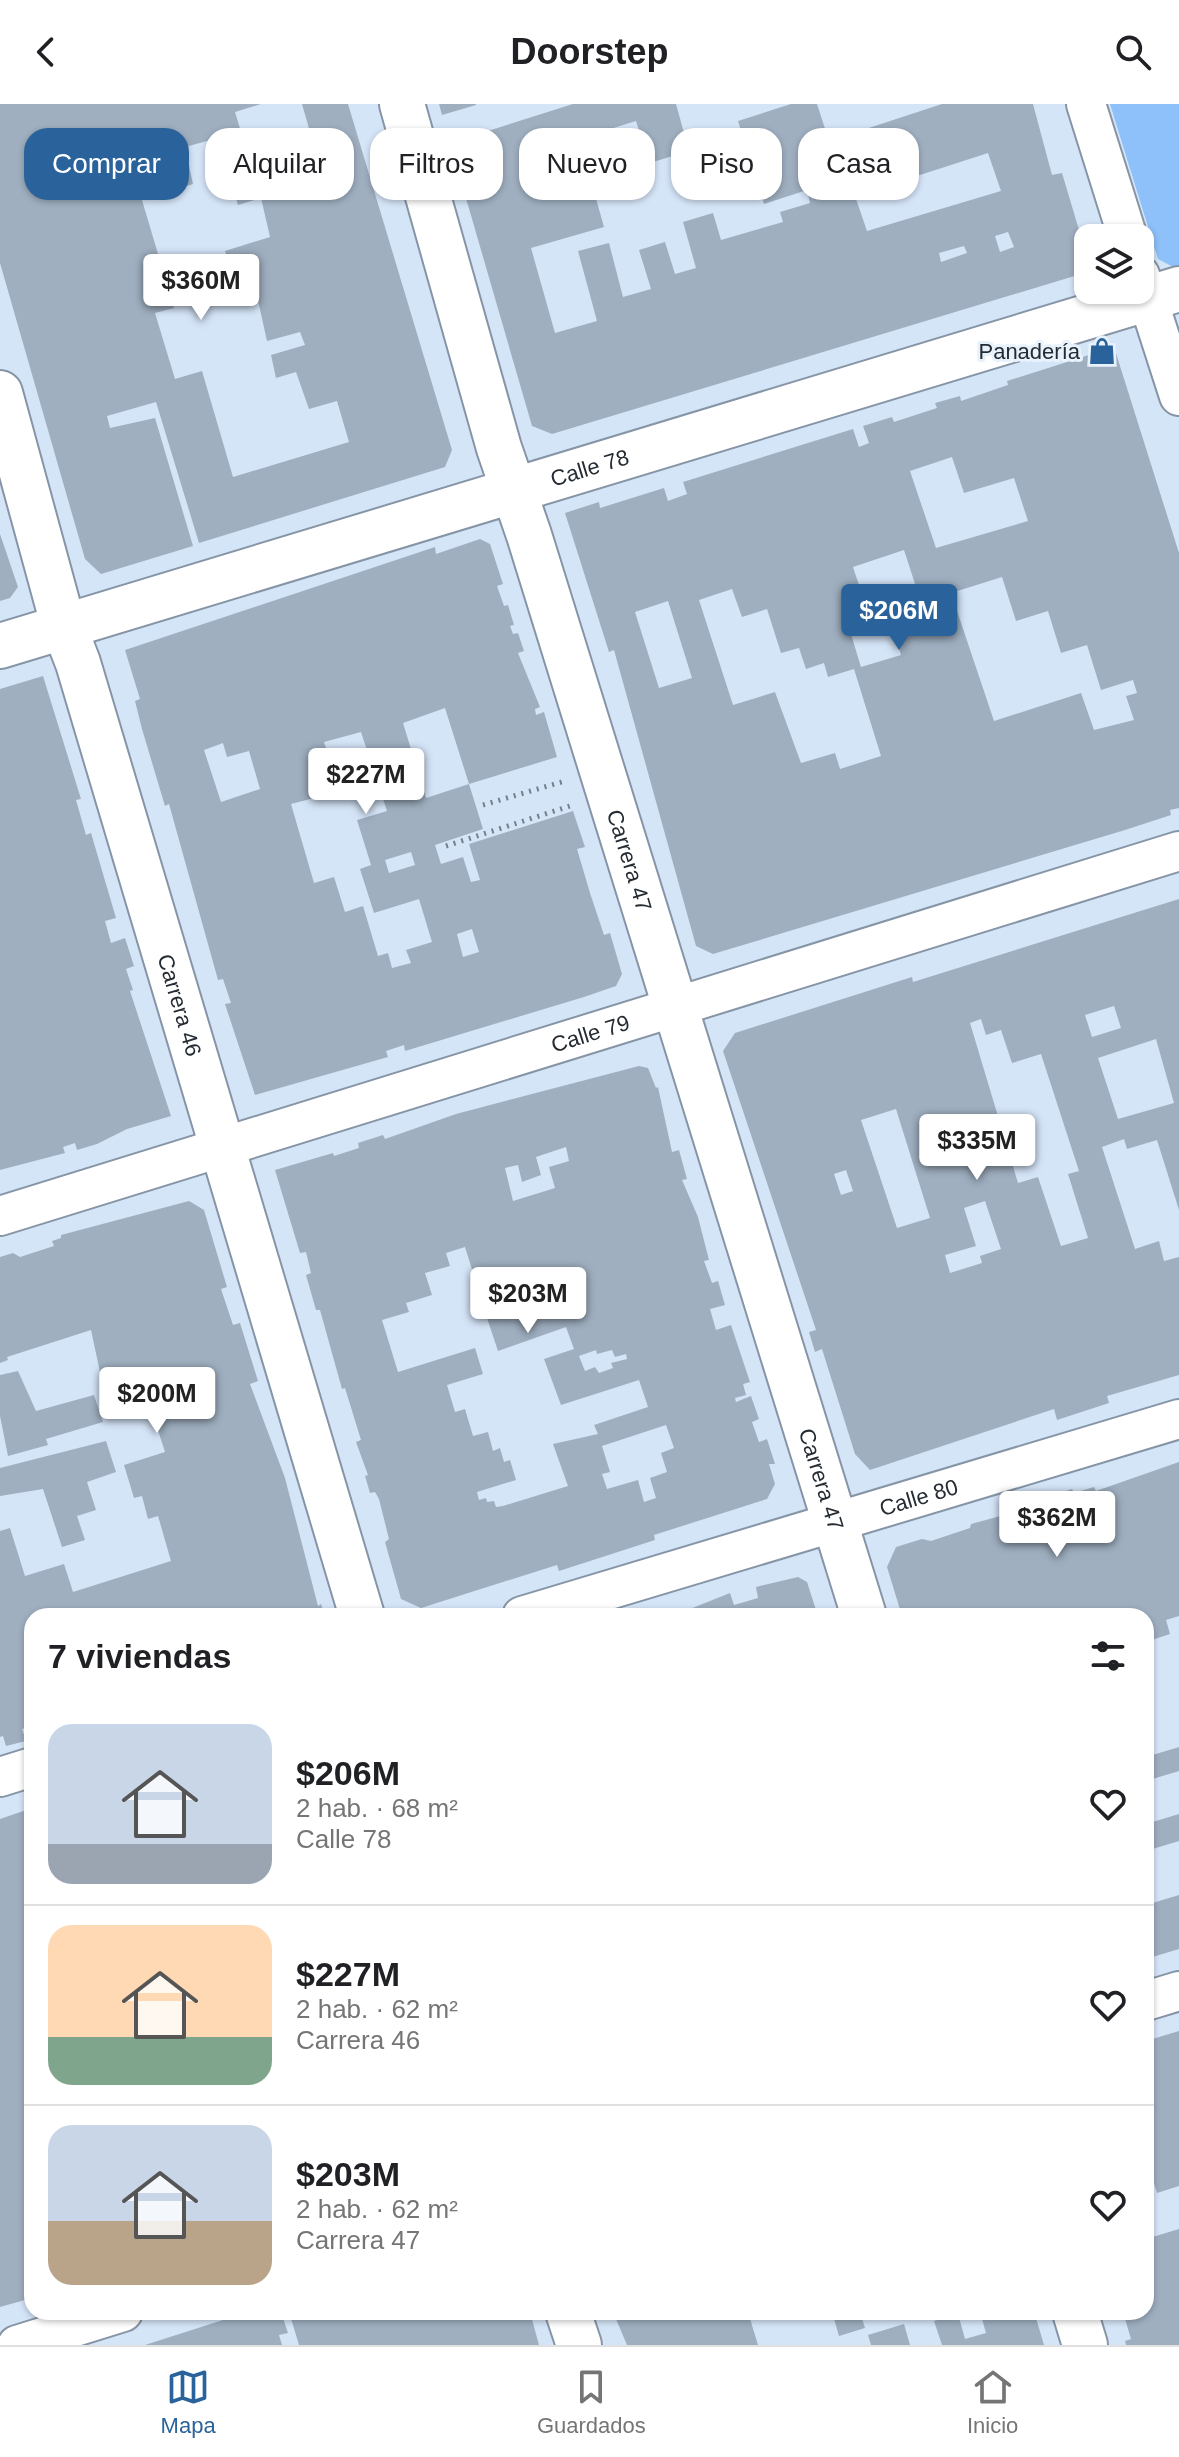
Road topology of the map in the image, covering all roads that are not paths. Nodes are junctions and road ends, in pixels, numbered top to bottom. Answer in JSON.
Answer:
{"nodes":[{"id":1,"x":402,"y":104,"type":"edge"},
{"id":2,"x":1086,"y":104,"type":"edge"},
{"id":3,"x":1124,"y":224,"type":"edge"},
{"id":4,"x":1156,"y":287,"type":"edge"},
{"id":5,"x":0,"y":393,"type":"edge"},
{"id":6,"x":1179,"y":396,"type":"edge"},
{"id":7,"x":514,"y":488,"type":"junction"},
{"id":8,"x":63,"y":624,"type":"junction"},
{"id":9,"x":0,"y":646,"type":"edge"},
{"id":10,"x":1179,"y":851,"type":"edge"},
{"id":11,"x":674,"y":1009,"type":"junction"},
{"id":12,"x":223,"y":1146,"type":"junction"},
{"id":13,"x":0,"y":1216,"type":"edge"},
{"id":14,"x":1179,"y":1419,"type":"edge"},
{"id":15,"x":834,"y":1520,"type":"junction"},
{"id":16,"x":360,"y":1608,"type":"edge"},
{"id":17,"x":548,"y":1608,"type":"edge"},
{"id":18,"x":862,"y":1608,"type":"edge"},
{"id":19,"x":24,"y":1770,"type":"edge"},
{"id":20,"x":0,"y":1777,"type":"edge"},
{"id":21,"x":1179,"y":1991,"type":"edge"},
{"id":22,"x":1154,"y":1999,"type":"edge"},
{"id":23,"x":97,"y":2320,"type":"edge"},
{"id":24,"x":571,"y":2320,"type":"edge"},
{"id":25,"x":1077,"y":2320,"type":"edge"},
{"id":26,"x":17,"y":2345,"type":"edge"},
{"id":27,"x":579,"y":2345,"type":"edge"},
{"id":28,"x":1085,"y":2345,"type":"edge"}],
"edges":[{"from":1,"to":7,"type":"street","name":"Carrera 47"},
{"from":2,"to":3,"type":"street"},
{"from":4,"to":6,"type":"street"},
{"from":4,"to":7,"type":"street","name":"Calle 78"},
{"from":5,"to":8,"type":"street","name":"Carrera 46"},
{"from":7,"to":8,"type":"street","name":"Calle 78"},
{"from":7,"to":11,"type":"street","name":"Carrera 47"},
{"from":8,"to":9,"type":"street","name":"Calle 78"},
{"from":8,"to":12,"type":"street","name":"Carrera 46"},
{"from":10,"to":11,"type":"street","name":"Calle 79"},
{"from":11,"to":12,"type":"street","name":"Calle 79"},
{"from":11,"to":15,"type":"street","name":"Carrera 47"},
{"from":12,"to":13,"type":"street","name":"Calle 79"},
{"from":12,"to":16,"type":"street","name":"Carrera 46"},
{"from":14,"to":15,"type":"street","name":"Calle 80"},
{"from":15,"to":17,"type":"street","name":"Calle 80"},
{"from":15,"to":18,"type":"street","name":"Carrera 47"},
{"from":19,"to":20,"type":"street"},
{"from":21,"to":22,"type":"street"},
{"from":23,"to":26,"type":"street"},
{"from":24,"to":27,"type":"street"},
{"from":25,"to":28,"type":"street"}]}
